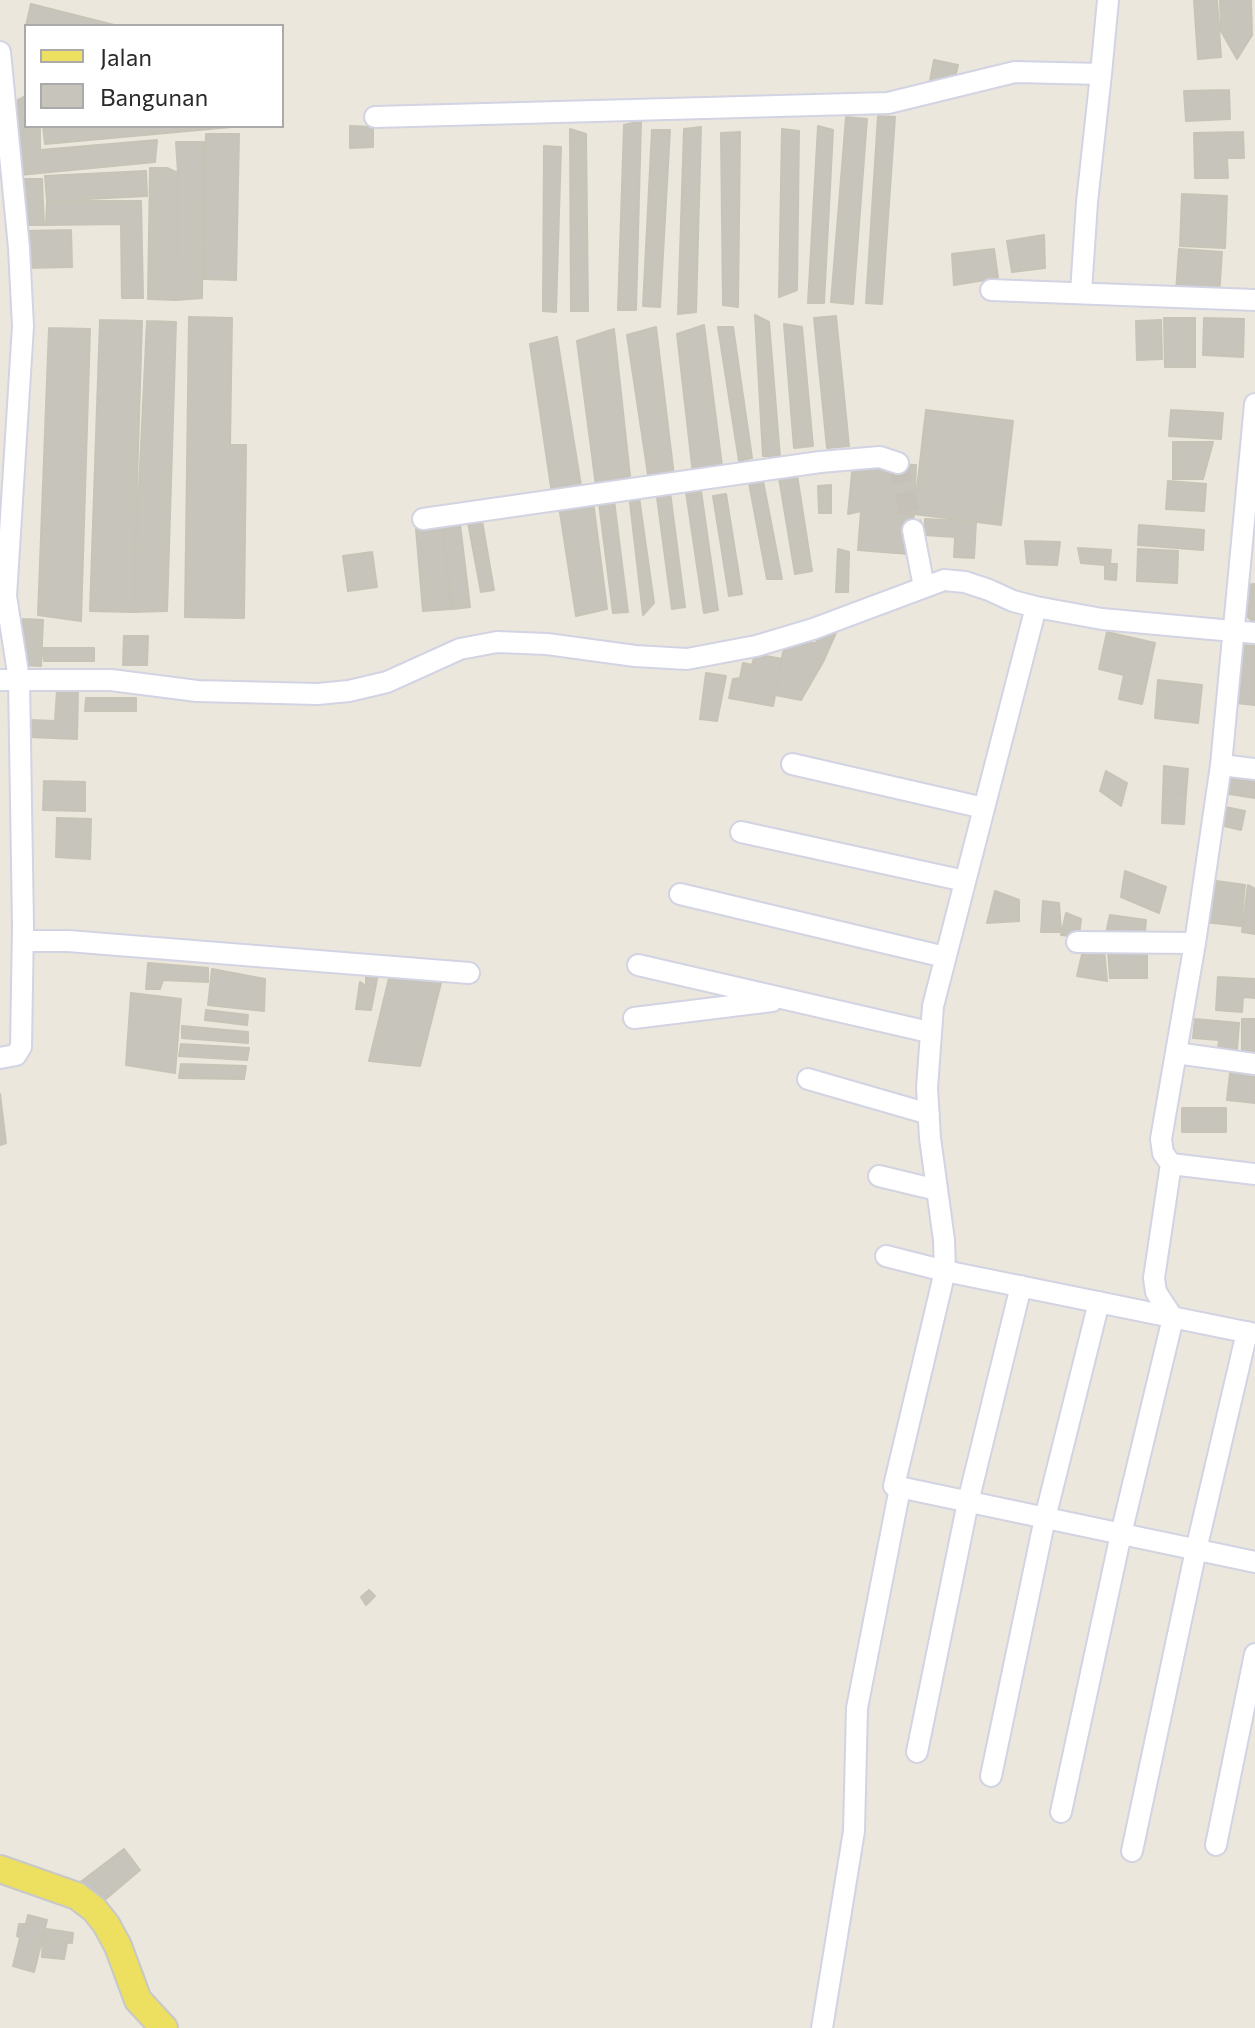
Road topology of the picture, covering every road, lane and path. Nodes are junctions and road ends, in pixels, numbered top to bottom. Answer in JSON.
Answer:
{"nodes":[{"id":1,"x":1108,"y":0,"type":"edge"},
{"id":2,"x":0,"y":52,"type":"edge"},
{"id":3,"x":1101,"y":74,"type":"junction"},
{"id":4,"x":375,"y":117,"type":"dead end"},
{"id":5,"x":991,"y":290,"type":"dead end"},
{"id":6,"x":1081,"y":292,"type":"junction"},
{"id":7,"x":1255,"y":300,"type":"edge"},
{"id":8,"x":1255,"y":404,"type":"edge"},
{"id":9,"x":898,"y":463,"type":"dead end"},
{"id":10,"x":423,"y":519,"type":"dead end"},
{"id":11,"x":913,"y":530,"type":"tunnel mouth"},
{"id":12,"x":924,"y":587,"type":"junction"},
{"id":13,"x":1036,"y":607,"type":"junction"},
{"id":14,"x":1232,"y":632,"type":"junction"},
{"id":15,"x":1255,"y":633,"type":"edge"},
{"id":16,"x":9,"y":680,"type":"edge"},
{"id":17,"x":792,"y":764,"type":"dead end"},
{"id":18,"x":1221,"y":765,"type":"junction"},
{"id":19,"x":1255,"y":769,"type":"edge"},
{"id":20,"x":984,"y":808,"type":"junction"},
{"id":21,"x":741,"y":832,"type":"dead end"},
{"id":22,"x":965,"y":881,"type":"junction"},
{"id":23,"x":680,"y":894,"type":"dead end"},
{"id":24,"x":23,"y":941,"type":"junction"},
{"id":25,"x":1077,"y":942,"type":"dead end"},
{"id":26,"x":1195,"y":943,"type":"junction"},
{"id":27,"x":945,"y":957,"type":"junction"},
{"id":28,"x":638,"y":965,"type":"dead end"},
{"id":29,"x":469,"y":973,"type":"dead end"},
{"id":30,"x":788,"y":999,"type":"junction"},
{"id":31,"x":634,"y":1018,"type":"dead end"},
{"id":32,"x":929,"y":1032,"type":"junction"},
{"id":33,"x":1176,"y":1053,"type":"junction"},
{"id":34,"x":0,"y":1058,"type":"edge"},
{"id":35,"x":1255,"y":1064,"type":"edge"},
{"id":36,"x":808,"y":1079,"type":"dead end"},
{"id":37,"x":929,"y":1114,"type":"junction"},
{"id":38,"x":1171,"y":1164,"type":"junction"},
{"id":39,"x":1255,"y":1174,"type":"edge"},
{"id":40,"x":879,"y":1176,"type":"dead end"},
{"id":41,"x":937,"y":1190,"type":"junction"},
{"id":42,"x":886,"y":1256,"type":"dead end"},
{"id":43,"x":945,"y":1271,"type":"junction"},
{"id":44,"x":1021,"y":1286,"type":"junction"},
{"id":45,"x":1099,"y":1302,"type":"junction"},
{"id":46,"x":1173,"y":1318,"type":"junction"},
{"id":47,"x":1251,"y":1333,"type":"edge"},
{"id":48,"x":900,"y":1488,"type":"junction"},
{"id":49,"x":968,"y":1502,"type":"junction"},
{"id":50,"x":1045,"y":1518,"type":"junction"},
{"id":51,"x":1121,"y":1534,"type":"junction"},
{"id":52,"x":1196,"y":1550,"type":"junction"},
{"id":53,"x":1255,"y":1562,"type":"edge"},
{"id":54,"x":1255,"y":1654,"type":"edge"},
{"id":55,"x":1248,"y":1723,"type":"edge"},
{"id":56,"x":917,"y":1752,"type":"dead end"},
{"id":57,"x":991,"y":1776,"type":"dead end"},
{"id":58,"x":1061,"y":1812,"type":"dead end"},
{"id":59,"x":1216,"y":1845,"type":"dead end"},
{"id":60,"x":1132,"y":1851,"type":"dead end"},
{"id":61,"x":0,"y":1869,"type":"edge"},
{"id":62,"x":164,"y":2028,"type":"edge"},
{"id":63,"x":822,"y":2028,"type":"edge"}],
"edges":[{"from":1,"to":3,"type":"street"},
{"from":2,"to":16,"type":"street"},
{"from":3,"to":4,"type":"street"},
{"from":3,"to":6,"type":"street"},
{"from":5,"to":6,"type":"street"},
{"from":6,"to":7,"type":"street"},
{"from":8,"to":14,"type":"street"},
{"from":9,"to":10,"type":"street"},
{"from":11,"to":12,"type":"street"},
{"from":12,"to":13,"type":"street"},
{"from":12,"to":16,"type":"street"},
{"from":13,"to":14,"type":"street"},
{"from":13,"to":20,"type":"street"},
{"from":14,"to":15,"type":"street"},
{"from":14,"to":18,"type":"street"},
{"from":16,"to":24,"type":"street"},
{"from":17,"to":20,"type":"street"},
{"from":18,"to":19,"type":"street"},
{"from":18,"to":26,"type":"street"},
{"from":20,"to":22,"type":"street"},
{"from":21,"to":22,"type":"street"},
{"from":22,"to":27,"type":"street"},
{"from":23,"to":27,"type":"street"},
{"from":24,"to":29,"type":"street"},
{"from":24,"to":34,"type":"street"},
{"from":25,"to":26,"type":"street"},
{"from":26,"to":33,"type":"street"},
{"from":27,"to":32,"type":"street"},
{"from":28,"to":30,"type":"street"},
{"from":30,"to":31,"type":"street"},
{"from":30,"to":32,"type":"street"},
{"from":32,"to":37,"type":"street"},
{"from":33,"to":35,"type":"street"},
{"from":33,"to":38,"type":"street"},
{"from":36,"to":37,"type":"street"},
{"from":37,"to":41,"type":"street"},
{"from":38,"to":39,"type":"street"},
{"from":38,"to":46,"type":"street"},
{"from":40,"to":41,"type":"street"},
{"from":41,"to":43,"type":"street"},
{"from":42,"to":43,"type":"street"},
{"from":43,"to":44,"type":"street"},
{"from":43,"to":48,"type":"street"},
{"from":44,"to":45,"type":"street"},
{"from":44,"to":49,"type":"street"},
{"from":45,"to":46,"type":"street"},
{"from":45,"to":50,"type":"street"},
{"from":46,"to":47,"type":"street"},
{"from":46,"to":51,"type":"street"},
{"from":47,"to":52,"type":"street"},
{"from":48,"to":49,"type":"street"},
{"from":48,"to":63,"type":"street"},
{"from":49,"to":50,"type":"street"},
{"from":49,"to":56,"type":"street"},
{"from":50,"to":51,"type":"street"},
{"from":50,"to":57,"type":"street"},
{"from":51,"to":52,"type":"street"},
{"from":51,"to":58,"type":"street"},
{"from":52,"to":53,"type":"street"},
{"from":52,"to":60,"type":"street"},
{"from":54,"to":55,"type":"street"},
{"from":55,"to":59,"type":"street"},
{"from":61,"to":62,"type":"main road"}]}
